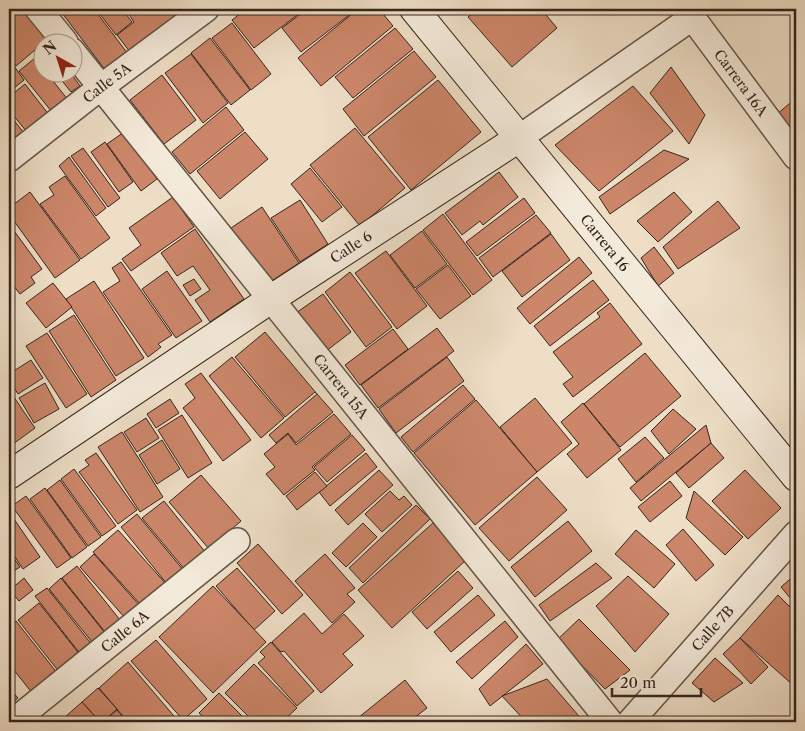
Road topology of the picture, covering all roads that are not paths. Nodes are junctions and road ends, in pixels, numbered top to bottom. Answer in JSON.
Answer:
{"nodes":[{"id":1,"x":38,"y":9,"type":"edge"},
{"id":2,"x":206,"y":9,"type":"edge"},
{"id":3,"x":414,"y":9,"type":"edge"},
{"id":4,"x":689,"y":13,"type":"edge"},
{"id":5,"x":57,"y":32,"type":"edge"},
{"id":6,"x":82,"y":63,"type":"edge"},
{"id":7,"x":101,"y":87,"type":"junction"},
{"id":8,"x":519,"y":138,"type":"junction"},
{"id":9,"x":796,"y":157,"type":"edge"},
{"id":10,"x":9,"y":159,"type":"edge"},
{"id":11,"x":271,"y":299,"type":"junction"},
{"id":12,"x":9,"y":475,"type":"edge"},
{"id":13,"x":796,"y":477,"type":"edge"},
{"id":14,"x":796,"y":534,"type":"edge"},
{"id":15,"x":238,"y":541,"type":"dead end"},
{"id":16,"x":13,"y":722,"type":"edge"},
{"id":17,"x":610,"y":722,"type":"edge"},
{"id":18,"x":630,"y":722,"type":"edge"}],
"edges":[{"from":1,"to":5,"type":"street"},
{"from":2,"to":7,"type":"street","name":"Calle 5A"},
{"from":3,"to":8,"type":"street","name":"Carrera 16"},
{"from":4,"to":8,"type":"street","name":"Calle 6"},
{"from":4,"to":9,"type":"street","name":"Carrera 16A"},
{"from":6,"to":7,"type":"street","name":"Carrera 15A"},
{"from":7,"to":10,"type":"street","name":"Calle 5A"},
{"from":7,"to":11,"type":"street","name":"Carrera 15A"},
{"from":8,"to":11,"type":"street","name":"Calle 6"},
{"from":8,"to":13,"type":"street","name":"Carrera 16"},
{"from":11,"to":12,"type":"street","name":"Calle 6"},
{"from":11,"to":17,"type":"street","name":"Carrera 15A"},
{"from":14,"to":18,"type":"street","name":"Calle 7B"},
{"from":15,"to":16,"type":"street","name":"Calle 6A"}]}
